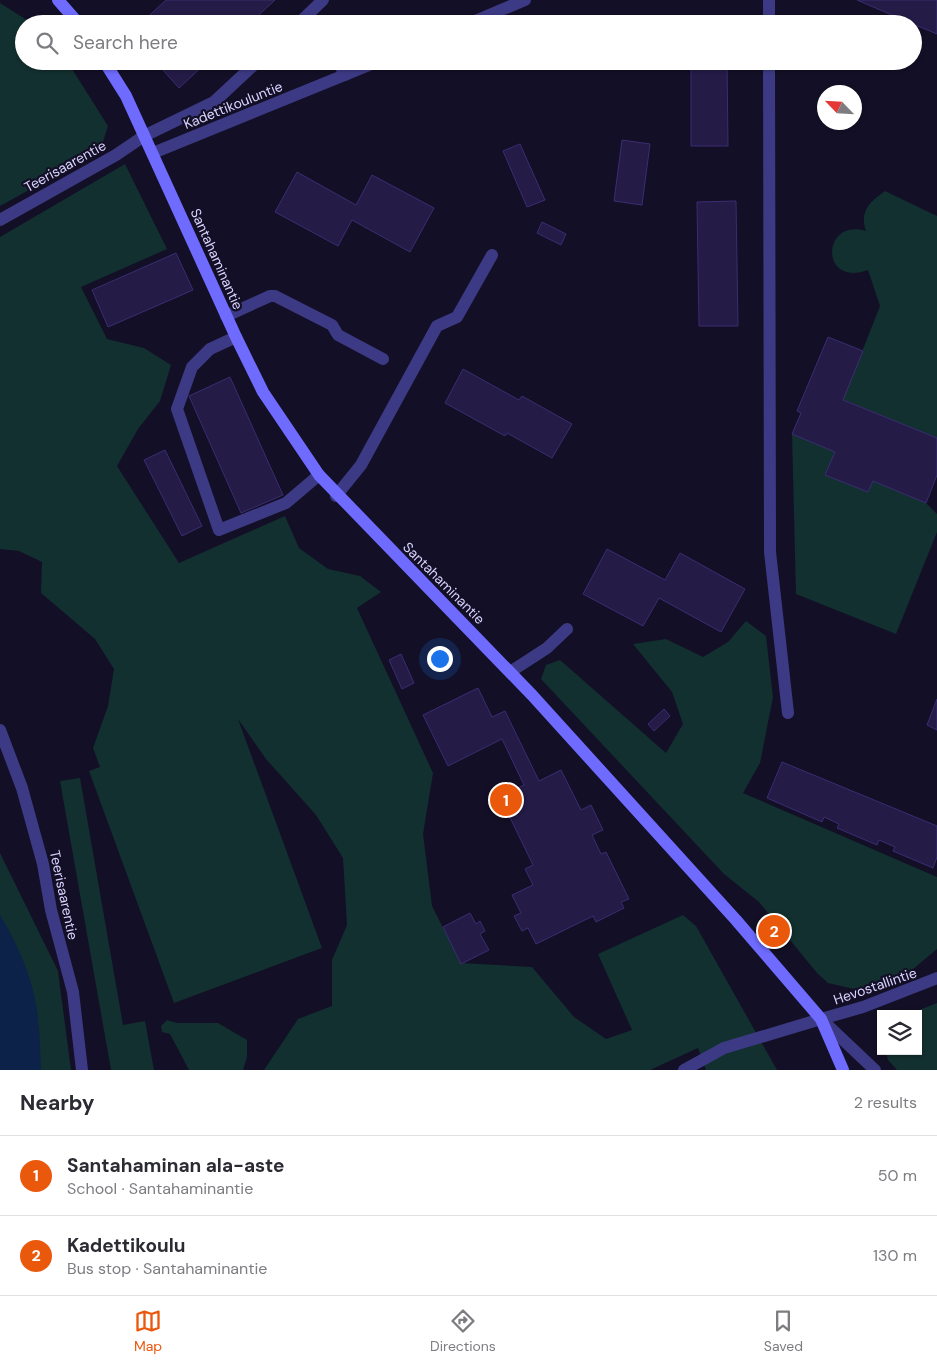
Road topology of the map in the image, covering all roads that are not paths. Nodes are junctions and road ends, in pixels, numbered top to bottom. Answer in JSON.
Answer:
{"nodes":[{"id":1,"x":58,"y":0,"type":"edge"},
{"id":2,"x":323,"y":0,"type":"edge"},
{"id":3,"x":769,"y":0,"type":"edge"},
{"id":4,"x":521,"y":1,"type":"edge"},
{"id":5,"x":72,"y":15,"type":"edge"},
{"id":6,"x":307,"y":15,"type":"edge"},
{"id":7,"x":489,"y":15,"type":"edge"},
{"id":8,"x":769,"y":15,"type":"edge"},
{"id":9,"x":110,"y":70,"type":"edge"},
{"id":10,"x":248,"y":70,"type":"edge"},
{"id":11,"x":342,"y":70,"type":"edge"},
{"id":12,"x":357,"y":70,"type":"edge"},
{"id":13,"x":769,"y":70,"type":"edge"},
{"id":14,"x":345,"y":75,"type":"junction"},
{"id":15,"x":144,"y":136,"type":"junction"},
{"id":16,"x":153,"y":153,"type":"junction"},
{"id":17,"x":0,"y":220,"type":"edge"},
{"id":18,"x":492,"y":255,"type":"dead end"},
{"id":19,"x":226,"y":316,"type":"junction"},
{"id":20,"x":236,"y":337,"type":"junction"},
{"id":21,"x":383,"y":359,"type":"dead end"},
{"id":22,"x":319,"y":476,"type":"junction"},
{"id":23,"x":336,"y":496,"type":"junction"},
{"id":24,"x":567,"y":629,"type":"dead end"},
{"id":25,"x":510,"y":672,"type":"junction"},
{"id":26,"x":788,"y":713,"type":"dead end"},
{"id":27,"x":0,"y":730,"type":"edge"},
{"id":28,"x":937,"y":978,"type":"edge"},
{"id":29,"x":821,"y":1020,"type":"junction"},
{"id":30,"x":82,"y":1070,"type":"edge"},
{"id":31,"x":685,"y":1070,"type":"edge"},
{"id":32,"x":843,"y":1070,"type":"edge"},
{"id":33,"x":875,"y":1070,"type":"edge"}],
"edges":[{"from":1,"to":5,"type":"main road"},
{"from":2,"to":6,"type":"street"},
{"from":3,"to":8,"type":"street"},
{"from":4,"to":7,"type":"street"},
{"from":9,"to":15,"type":"main road","name":"Santahaminantie"},
{"from":10,"to":15,"type":"street","name":"Teerisaarentie"},
{"from":11,"to":14,"type":"street"},
{"from":12,"to":14,"type":"street","name":"Kadettikouluntie"},
{"from":13,"to":26,"type":"street"},
{"from":14,"to":16,"type":"street","name":"Kadettikouluntie"},
{"from":15,"to":16,"type":"main road","name":"Santahaminantie"},
{"from":15,"to":17,"type":"street","name":"Teerisaarentie"},
{"from":16,"to":19,"type":"main road","name":"Santahaminantie"},
{"from":18,"to":23,"type":"street"},
{"from":19,"to":20,"type":"main road","name":"Santahaminantie"},
{"from":19,"to":21,"type":"street"},
{"from":20,"to":22,"type":"main road","name":"Santahaminantie"},
{"from":20,"to":22,"type":"street"},
{"from":22,"to":23,"type":"main road","name":"Santahaminantie"},
{"from":23,"to":25,"type":"main road","name":"Santahaminantie"},
{"from":24,"to":25,"type":"street"},
{"from":25,"to":29,"type":"main road","name":"Santahaminantie"},
{"from":27,"to":30,"type":"street","name":"Teerisaarentie"},
{"from":28,"to":29,"type":"street","name":"Hevostallintie"},
{"from":29,"to":31,"type":"street","name":"Hevostallintie"},
{"from":29,"to":32,"type":"main road","name":"Santahaminantie"},
{"from":29,"to":33,"type":"street"}]}
